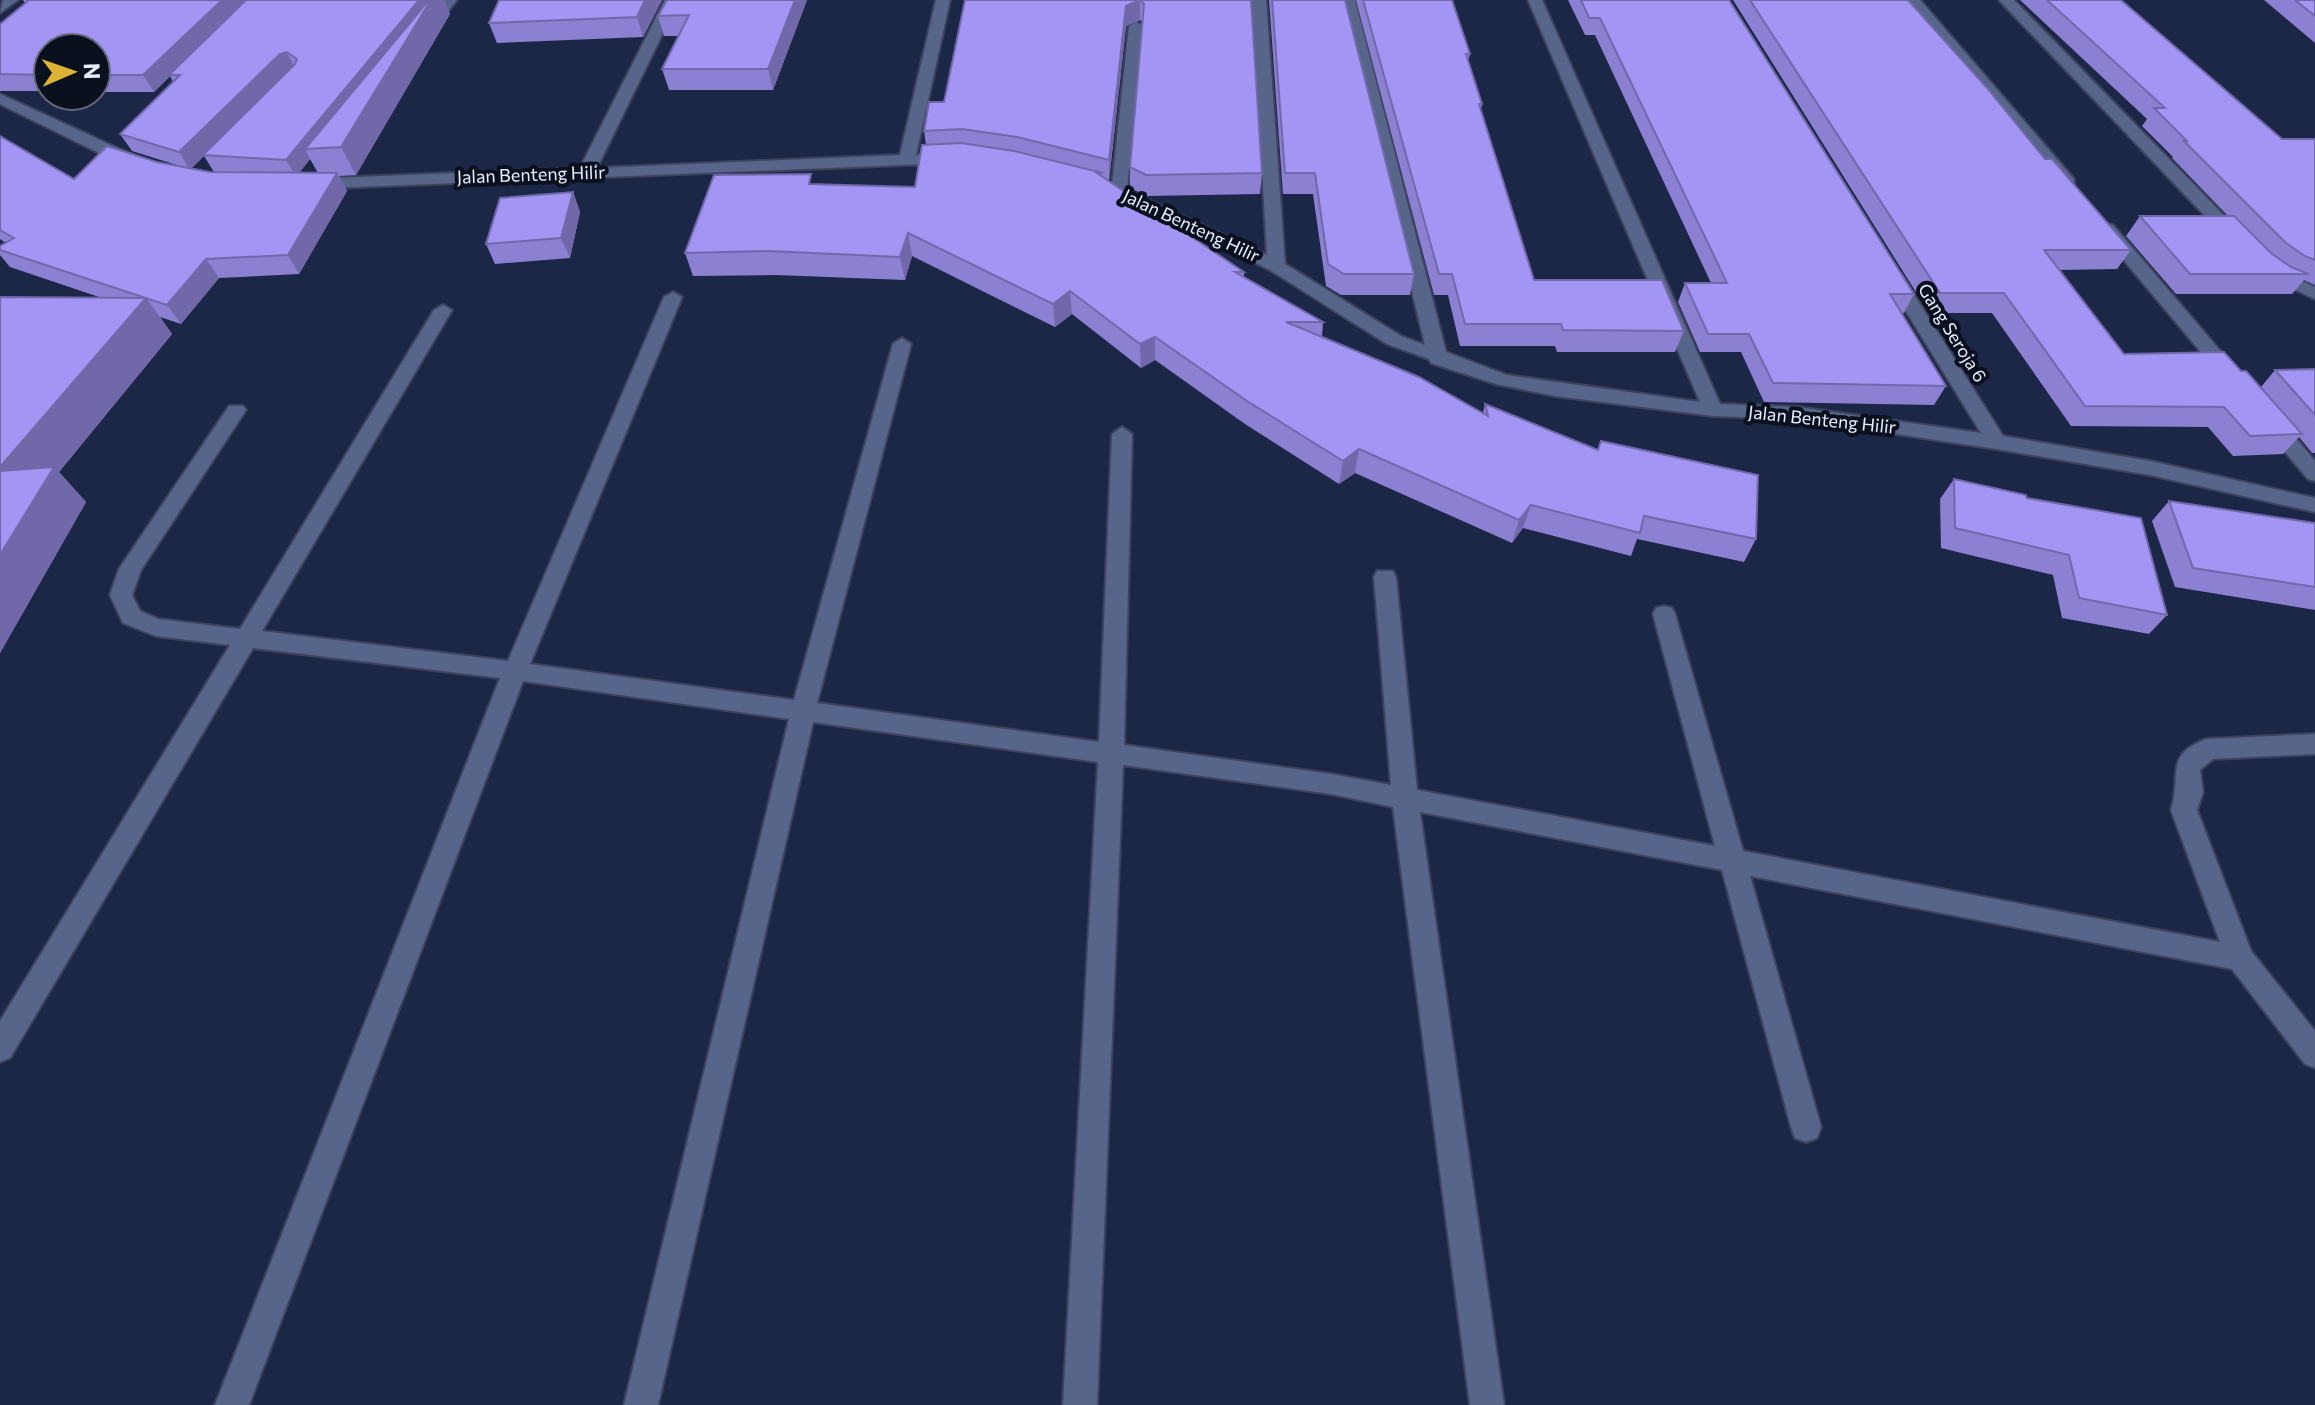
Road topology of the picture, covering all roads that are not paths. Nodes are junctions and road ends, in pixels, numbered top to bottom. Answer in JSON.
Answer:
{"nodes":[{"id":1,"x":11,"y":0,"type":"edge"},
{"id":2,"x":450,"y":0,"type":"edge"},
{"id":3,"x":672,"y":0,"type":"edge"},
{"id":4,"x":943,"y":0,"type":"edge"},
{"id":5,"x":1259,"y":0,"type":"edge"},
{"id":6,"x":1348,"y":0,"type":"edge"},
{"id":7,"x":1535,"y":0,"type":"edge"},
{"id":8,"x":1913,"y":0,"type":"edge"},
{"id":9,"x":2006,"y":0,"type":"edge"},
{"id":10,"x":0,"y":9,"type":"edge"},
{"id":11,"x":1136,"y":26,"type":"edge"},
{"id":12,"x":411,"y":48,"type":"edge"},
{"id":13,"x":0,"y":98,"type":"edge"},
{"id":14,"x":907,"y":159,"type":"junction"},
{"id":15,"x":977,"y":160,"type":"edge"},
{"id":16,"x":153,"y":168,"type":"edge"},
{"id":17,"x":586,"y":173,"type":"junction"},
{"id":18,"x":300,"y":180,"type":"edge"},
{"id":19,"x":1096,"y":185,"type":"edge"},
{"id":20,"x":1119,"y":192,"type":"junction"},
{"id":21,"x":2078,"y":194,"type":"edge"},
{"id":22,"x":2099,"y":219,"type":"edge"},
{"id":23,"x":1881,"y":256,"type":"edge"},
{"id":24,"x":1276,"y":266,"type":"junction"},
{"id":25,"x":2315,"y":294,"type":"edge"},
{"id":26,"x":673,"y":297,"type":"dead end"},
{"id":27,"x":443,"y":310,"type":"dead end"},
{"id":28,"x":902,"y":344,"type":"dead end"},
{"id":29,"x":1438,"y":359,"type":"junction"},
{"id":30,"x":2243,"y":389,"type":"edge"},
{"id":31,"x":236,"y":410,"type":"dead end"},
{"id":32,"x":1713,"y":410,"type":"junction"},
{"id":33,"x":2263,"y":413,"type":"edge"},
{"id":34,"x":1122,"y":434,"type":"dead end"},
{"id":35,"x":1996,"y":442,"type":"junction"},
{"id":36,"x":2315,"y":474,"type":"edge"},
{"id":37,"x":2315,"y":505,"type":"edge"},
{"id":38,"x":1385,"y":577,"type":"dead end"},
{"id":39,"x":1664,"y":614,"type":"dead end"},
{"id":40,"x":245,"y":638,"type":"junction"},
{"id":41,"x":515,"y":671,"type":"junction"},
{"id":42,"x":803,"y":711,"type":"junction"},
{"id":43,"x":2315,"y":744,"type":"edge"},
{"id":44,"x":1111,"y":754,"type":"junction"},
{"id":45,"x":1405,"y":798,"type":"junction"},
{"id":46,"x":1733,"y":861,"type":"junction"},
{"id":47,"x":2240,"y":958,"type":"junction"},
{"id":48,"x":0,"y":1048,"type":"edge"},
{"id":49,"x":2315,"y":1054,"type":"edge"},
{"id":50,"x":1806,"y":1127,"type":"dead end"},
{"id":51,"x":232,"y":1405,"type":"edge"},
{"id":52,"x":641,"y":1405,"type":"edge"},
{"id":53,"x":1080,"y":1405,"type":"edge"},
{"id":54,"x":1487,"y":1405,"type":"edge"}],
"edges":[{"from":1,"to":10,"type":"street"},
{"from":2,"to":12,"type":"street"},
{"from":3,"to":17,"type":"street"},
{"from":4,"to":14,"type":"street"},
{"from":5,"to":24,"type":"street"},
{"from":6,"to":29,"type":"street"},
{"from":7,"to":32,"type":"street"},
{"from":8,"to":21,"type":"street"},
{"from":9,"to":25,"type":"street"},
{"from":11,"to":20,"type":"street"},
{"from":13,"to":16,"type":"street"},
{"from":14,"to":15,"type":"street","name":"Jalan Benteng Hilir"},
{"from":14,"to":17,"type":"street","name":"Jalan Benteng Hilir"},
{"from":17,"to":18,"type":"street","name":"Jalan Benteng Hilir"},
{"from":19,"to":20,"type":"street","name":"Jalan Benteng Hilir"},
{"from":20,"to":24,"type":"street","name":"Jalan Benteng Hilir"},
{"from":22,"to":30,"type":"street"},
{"from":23,"to":35,"type":"street","name":"Gang Seroja 6"},
{"from":24,"to":29,"type":"street","name":"Jalan Benteng Hilir"},
{"from":26,"to":41,"type":"street"},
{"from":27,"to":40,"type":"street"},
{"from":28,"to":42,"type":"street"},
{"from":29,"to":32,"type":"street","name":"Jalan Benteng Hilir"},
{"from":31,"to":40,"type":"street"},
{"from":32,"to":35,"type":"street","name":"Jalan Benteng Hilir"},
{"from":33,"to":36,"type":"street"},
{"from":34,"to":44,"type":"street"},
{"from":35,"to":37,"type":"street","name":"Jalan Benteng Hilir"},
{"from":38,"to":45,"type":"street"},
{"from":39,"to":46,"type":"street"},
{"from":40,"to":41,"type":"street"},
{"from":40,"to":48,"type":"street"},
{"from":41,"to":42,"type":"street"},
{"from":41,"to":51,"type":"street"},
{"from":42,"to":44,"type":"street"},
{"from":42,"to":52,"type":"street"},
{"from":43,"to":47,"type":"street"},
{"from":44,"to":45,"type":"street"},
{"from":44,"to":53,"type":"street"},
{"from":45,"to":46,"type":"street"},
{"from":45,"to":54,"type":"street"},
{"from":46,"to":47,"type":"street"},
{"from":46,"to":50,"type":"street"},
{"from":47,"to":49,"type":"street"}]}
